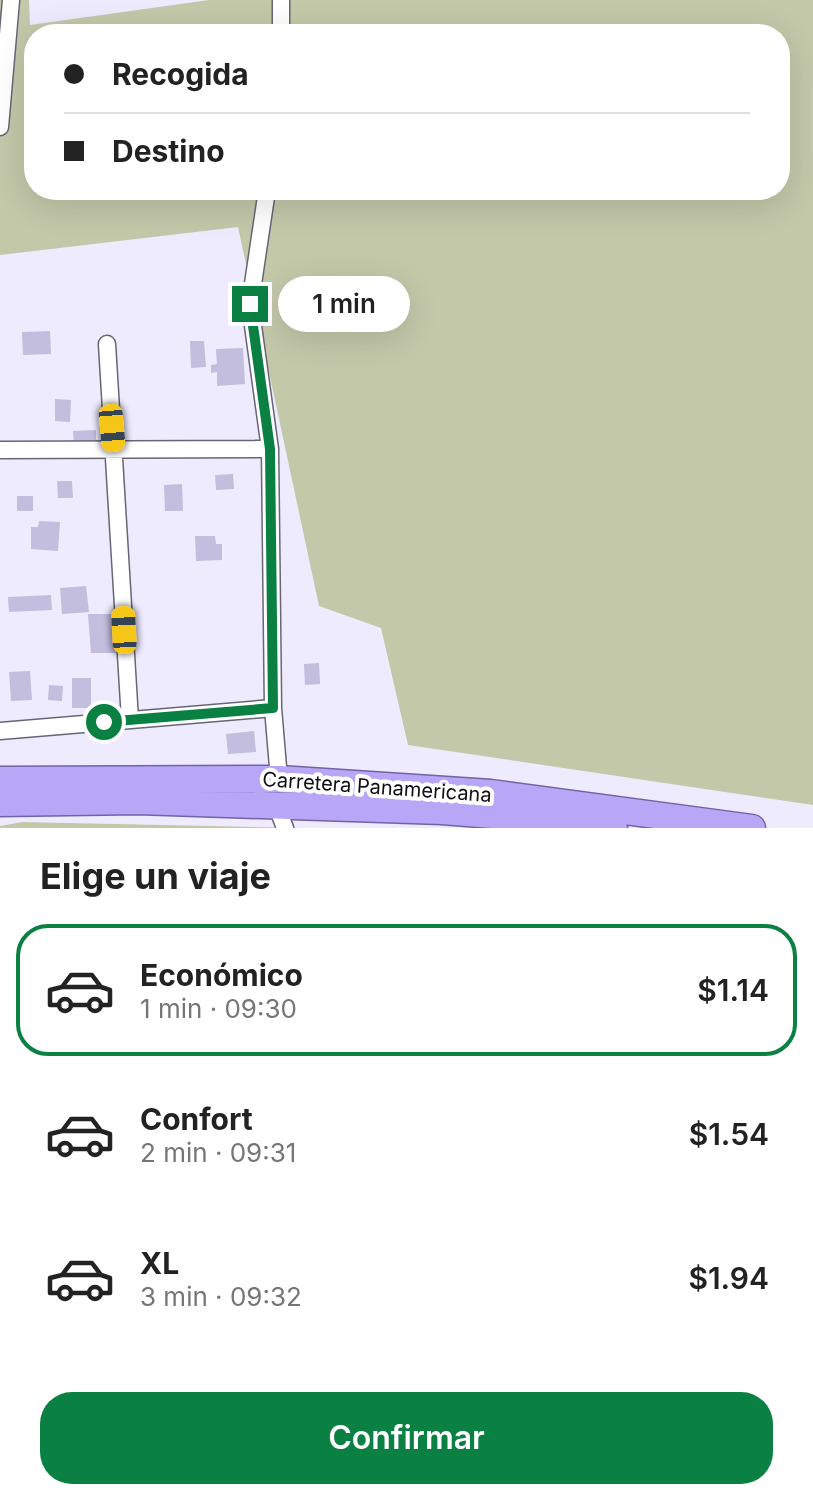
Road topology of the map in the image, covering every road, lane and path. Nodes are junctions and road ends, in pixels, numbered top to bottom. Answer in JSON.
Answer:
{"nodes":[{"id":1,"x":11,"y":0,"type":"edge"},
{"id":2,"x":281,"y":0,"type":"edge"},
{"id":3,"x":281,"y":24,"type":"edge"},
{"id":4,"x":0,"y":127,"type":"edge"},
{"id":5,"x":266,"y":200,"type":"edge"},
{"id":6,"x":107,"y":344,"type":"dead end"},
{"id":7,"x":270,"y":449,"type":"junction"},
{"id":8,"x":0,"y":450,"type":"edge"},
{"id":9,"x":114,"y":450,"type":"junction"},
{"id":10,"x":273,"y":708,"type":"junction"},
{"id":11,"x":130,"y":720,"type":"junction"},
{"id":12,"x":0,"y":731,"type":"edge"},
{"id":13,"x":279,"y":779,"type":"junction"},
{"id":14,"x":0,"y":780,"type":"edge"},
{"id":15,"x":0,"y":803,"type":"edge"},
{"id":16,"x":281,"y":818,"type":"edge"},
{"id":17,"x":614,"y":828,"type":"edge"},
{"id":18,"x":752,"y":828,"type":"edge"}],
"edges":[{"from":1,"to":4,"type":"street"},
{"from":2,"to":3,"type":"street"},
{"from":5,"to":7,"type":"street"},
{"from":6,"to":9,"type":"street"},
{"from":7,"to":9,"type":"street"},
{"from":7,"to":10,"type":"street"},
{"from":8,"to":9,"type":"street"},
{"from":9,"to":11,"type":"street"},
{"from":10,"to":11,"type":"street"},
{"from":10,"to":13,"type":"street"},
{"from":11,"to":12,"type":"street"},
{"from":13,"to":14,"type":"highway","name":"Carretera Panamericana"},
{"from":13,"to":18,"type":"highway","name":"Carretera Panamericana"},
{"from":15,"to":16,"type":"highway","name":"Carretera Panamericana"},
{"from":16,"to":17,"type":"highway","name":"Carretera Panamericana"}]}
